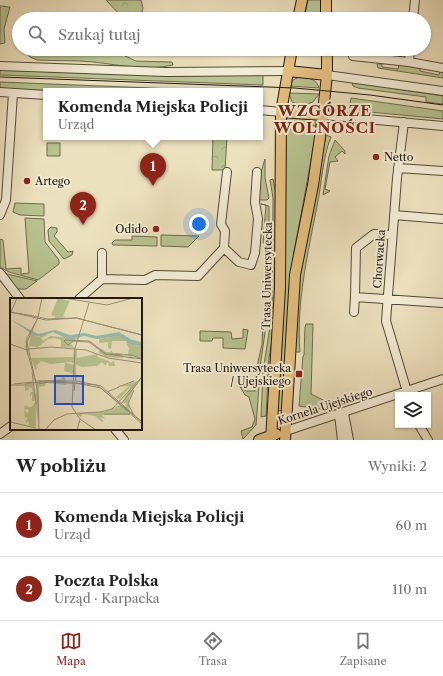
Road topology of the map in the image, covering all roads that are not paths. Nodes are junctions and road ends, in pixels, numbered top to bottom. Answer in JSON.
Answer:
{"nodes":[{"id":1,"x":302,"y":0,"type":"edge"},
{"id":2,"x":326,"y":0,"type":"edge"},
{"id":3,"x":415,"y":0,"type":"edge"},
{"id":4,"x":299,"y":12,"type":"edge"},
{"id":5,"x":326,"y":12,"type":"edge"},
{"id":6,"x":414,"y":12,"type":"edge"},
{"id":7,"x":291,"y":56,"type":"edge"},
{"id":8,"x":327,"y":56,"type":"edge"},
{"id":9,"x":353,"y":56,"type":"dead end"},
{"id":10,"x":409,"y":56,"type":"edge"},
{"id":11,"x":409,"y":62,"type":"junction"},
{"id":12,"x":0,"y":66,"type":"edge"},
{"id":13,"x":443,"y":68,"type":"edge"},
{"id":14,"x":288,"y":71,"type":"junction"},
{"id":15,"x":326,"y":75,"type":"junction"},
{"id":16,"x":0,"y":92,"type":"edge"},
{"id":17,"x":443,"y":92,"type":"edge"},
{"id":18,"x":13,"y":93,"type":"junction"},
{"id":19,"x":43,"y":95,"type":"edge"},
{"id":20,"x":263,"y":110,"type":"edge"},
{"id":21,"x":281,"y":112,"type":"junction"},
{"id":22,"x":323,"y":115,"type":"junction"},
{"id":23,"x":404,"y":122,"type":"junction"},
{"id":24,"x":443,"y":126,"type":"edge"},
{"id":25,"x":398,"y":168,"type":"junction"},
{"id":26,"x":443,"y":171,"type":"edge"},
{"id":27,"x":227,"y":172,"type":"dead end"},
{"id":28,"x":257,"y":172,"type":"dead end"},
{"id":29,"x":0,"y":215,"type":"edge"},
{"id":30,"x":394,"y":215,"type":"junction"},
{"id":31,"x":443,"y":219,"type":"edge"},
{"id":32,"x":392,"y":236,"type":"junction"},
{"id":33,"x":224,"y":248,"type":"junction"},
{"id":34,"x":102,"y":254,"type":"dead end"},
{"id":35,"x":0,"y":273,"type":"edge"},
{"id":36,"x":102,"y":279,"type":"junction"},
{"id":37,"x":355,"y":297,"type":"junction"},
{"id":38,"x":19,"y":298,"type":"edge"},
{"id":39,"x":80,"y":298,"type":"edge"},
{"id":40,"x":388,"y":299,"type":"junction"},
{"id":41,"x":443,"y":303,"type":"edge"},
{"id":42,"x":354,"y":312,"type":"dead end"},
{"id":43,"x":443,"y":379,"type":"edge"},
{"id":44,"x":408,"y":392,"type":"edge"},
{"id":45,"x":410,"y":392,"type":"edge"},
{"id":46,"x":395,"y":397,"type":"edge"},
{"id":47,"x":342,"y":414,"type":"junction"},
{"id":48,"x":10,"y":427,"type":"edge"},
{"id":49,"x":421,"y":428,"type":"edge"},
{"id":50,"x":116,"y":430,"type":"edge"},
{"id":51,"x":0,"y":434,"type":"edge"},
{"id":52,"x":285,"y":436,"type":"edge"},
{"id":53,"x":271,"y":438,"type":"edge"},
{"id":54,"x":124,"y":440,"type":"edge"},
{"id":55,"x":259,"y":440,"type":"edge"},
{"id":56,"x":342,"y":440,"type":"edge"},
{"id":57,"x":349,"y":440,"type":"edge"},
{"id":58,"x":428,"y":440,"type":"edge"}],
"edges":[{"from":1,"to":4,"type":"main road"},
{"from":2,"to":5,"type":"main road"},
{"from":3,"to":6,"type":"street"},
{"from":7,"to":14,"type":"main road"},
{"from":8,"to":15,"type":"main road"},
{"from":9,"to":11,"type":"street"},
{"from":10,"to":11,"type":"street"},
{"from":11,"to":13,"type":"street"},
{"from":12,"to":14,"type":"street"},
{"from":14,"to":15,"type":"main road"},
{"from":14,"to":21,"type":"main road","name":"Trasa Uniwersytecka"},
{"from":15,"to":17,"type":"street"},
{"from":15,"to":22,"type":"main road"},
{"from":16,"to":18,"type":"street"},
{"from":18,"to":19,"type":"street"},
{"from":18,"to":29,"type":"street"},
{"from":20,"to":21,"type":"street"},
{"from":21,"to":22,"type":"main road"},
{"from":21,"to":53,"type":"main road","name":"Trasa Uniwersytecka"},
{"from":22,"to":23,"type":"street"},
{"from":22,"to":52,"type":"main road"},
{"from":23,"to":24,"type":"street"},
{"from":23,"to":25,"type":"street","name":"Chorwacka"},
{"from":25,"to":26,"type":"street"},
{"from":25,"to":30,"type":"street","name":"Chorwacka"},
{"from":27,"to":33,"type":"street"},
{"from":28,"to":33,"type":"street"},
{"from":30,"to":31,"type":"street"},
{"from":30,"to":32,"type":"street","name":"Chorwacka"},
{"from":32,"to":37,"type":"street"},
{"from":32,"to":40,"type":"street","name":"Chorwacka"},
{"from":33,"to":36,"type":"street"},
{"from":34,"to":36,"type":"street"},
{"from":35,"to":38,"type":"street"},
{"from":36,"to":39,"type":"street"},
{"from":37,"to":40,"type":"street"},
{"from":37,"to":42,"type":"street"},
{"from":40,"to":41,"type":"street"},
{"from":40,"to":44,"type":"street","name":"Chorwacka"},
{"from":43,"to":45,"type":"street","name":"Kornela Ujejskiego"},
{"from":46,"to":47,"type":"street","name":"Kornela Ujejskiego"},
{"from":47,"to":52,"type":"street","name":"Kornela Ujejskiego"},
{"from":47,"to":56,"type":"street"},
{"from":47,"to":57,"type":"street"},
{"from":48,"to":51,"type":"street"},
{"from":49,"to":58,"type":"street"},
{"from":50,"to":54,"type":"street"},
{"from":52,"to":53,"type":"main road","name":"Kornela Ujejskiego"},
{"from":53,"to":55,"type":"main road","name":"Kornela Ujejskiego"}]}
